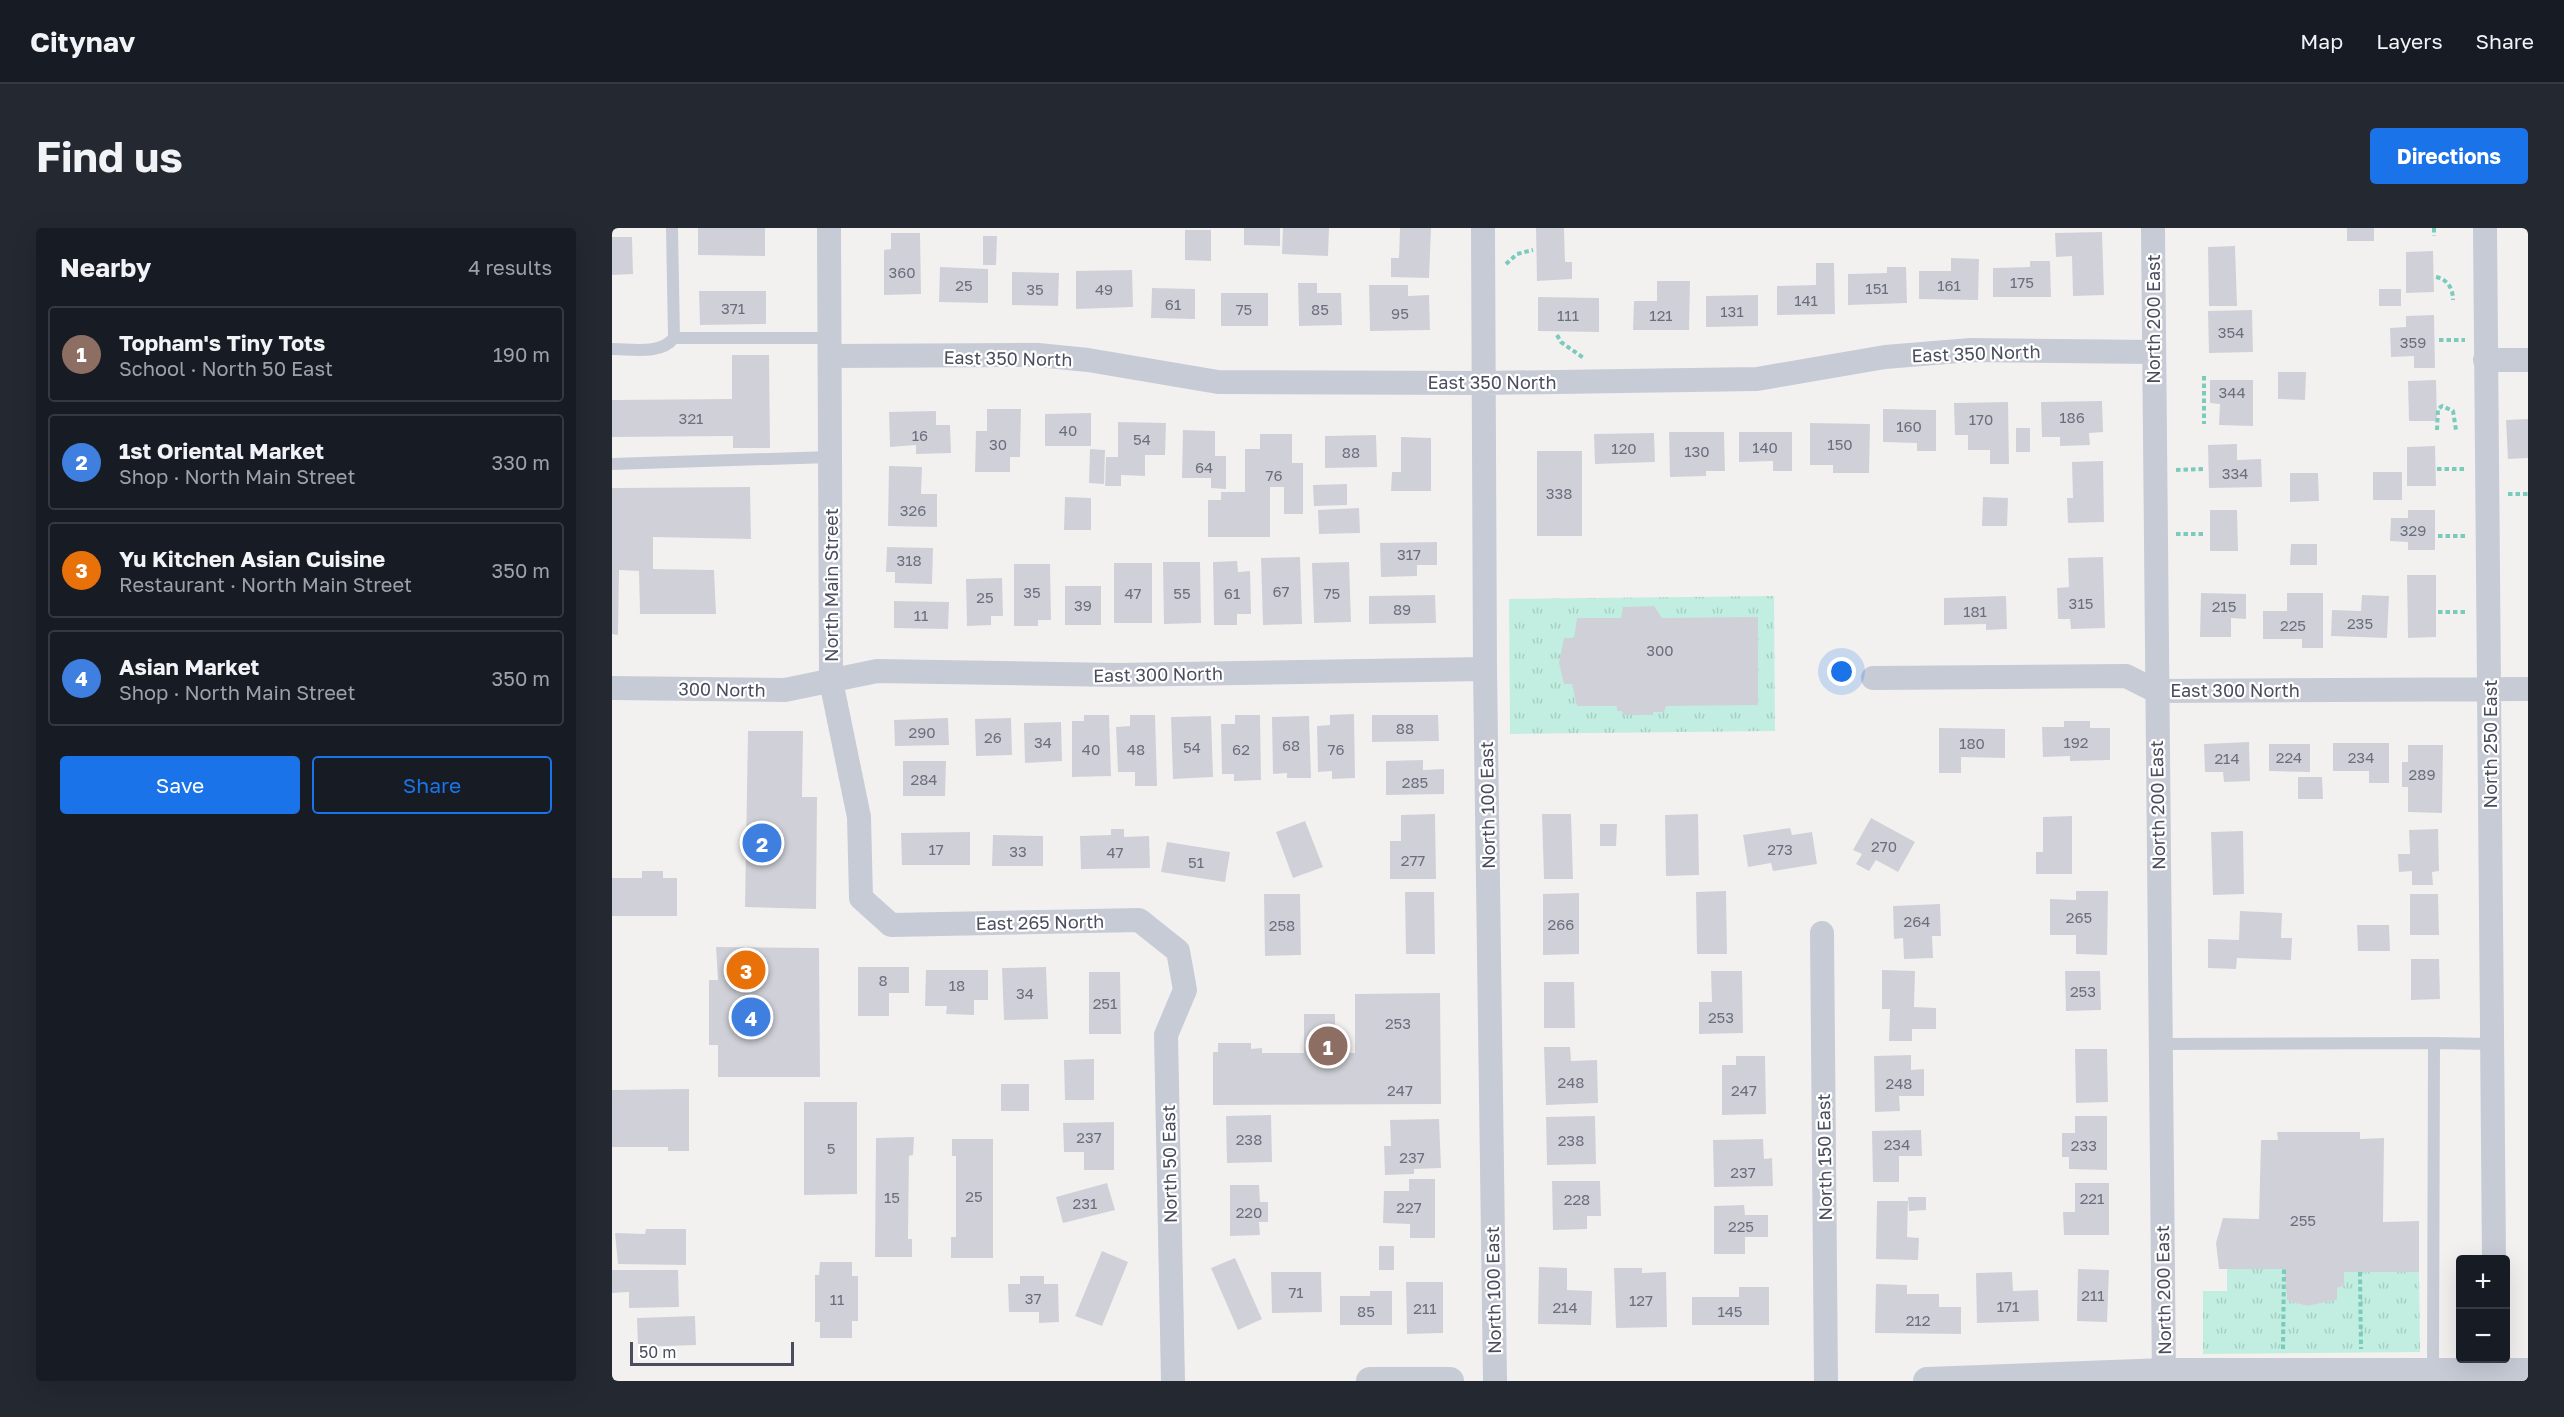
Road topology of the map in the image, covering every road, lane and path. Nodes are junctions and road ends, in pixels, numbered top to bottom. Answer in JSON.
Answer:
{"nodes":[{"id":1,"x":672,"y":228,"type":"edge"},
{"id":2,"x":829,"y":228,"type":"edge"},
{"id":3,"x":1483,"y":228,"type":"edge"},
{"id":4,"x":2153,"y":228,"type":"edge"},
{"id":5,"x":2434,"y":228,"type":"edge"},
{"id":6,"x":2484,"y":228,"type":"edge"},
{"id":7,"x":2434,"y":236,"type":"dead end"},
{"id":8,"x":1533,"y":250,"type":"dead end"},
{"id":9,"x":1504,"y":265,"type":"dead end"},
{"id":10,"x":2436,"y":277,"type":"dead end"},
{"id":11,"x":2453,"y":300,"type":"dead end"},
{"id":12,"x":1557,"y":335,"type":"dead end"},
{"id":13,"x":674,"y":338,"type":"junction"},
{"id":14,"x":831,"y":347,"type":"junction"},
{"id":15,"x":612,"y":349,"type":"edge"},
{"id":16,"x":2153,"y":352,"type":"junction"},
{"id":17,"x":1586,"y":359,"type":"dead end"},
{"id":18,"x":2485,"y":360,"type":"junction"},
{"id":19,"x":2528,"y":360,"type":"edge"},
{"id":20,"x":2204,"y":376,"type":"dead end"},
{"id":21,"x":1483,"y":383,"type":"junction"},
{"id":22,"x":2204,"y":424,"type":"dead end"},
{"id":23,"x":2437,"y":430,"type":"dead end"},
{"id":24,"x":2456,"y":430,"type":"dead end"},
{"id":25,"x":831,"y":458,"type":"junction"},
{"id":26,"x":612,"y":464,"type":"edge"},
{"id":27,"x":2437,"y":469,"type":"dead end"},
{"id":28,"x":2487,"y":469,"type":"junction"},
{"id":29,"x":2438,"y":536,"type":"dead end"},
{"id":30,"x":2487,"y":536,"type":"junction"},
{"id":31,"x":1485,"y":669,"type":"junction"},
{"id":32,"x":1873,"y":678,"type":"dead end"},
{"id":33,"x":831,"y":681,"type":"junction"},
{"id":34,"x":612,"y":688,"type":"edge"},
{"id":35,"x":2489,"y":688,"type":"junction"},
{"id":36,"x":2528,"y":689,"type":"edge"},
{"id":37,"x":2156,"y":691,"type":"junction"},
{"id":38,"x":891,"y":925,"type":"joint"},
{"id":39,"x":1822,"y":933,"type":"dead end"},
{"id":40,"x":1178,"y":951,"type":"joint"},
{"id":41,"x":2434,"y":1043,"type":"junction"},
{"id":42,"x":2160,"y":1044,"type":"junction"},
{"id":43,"x":2492,"y":1044,"type":"junction"},
{"id":44,"x":2494,"y":1255,"type":"edge"},
{"id":45,"x":2284,"y":1269,"type":"dead end"},
{"id":46,"x":2360,"y":1272,"type":"dead end"},
{"id":47,"x":2361,"y":1352,"type":"dead end"},
{"id":48,"x":2283,"y":1353,"type":"dead end"},
{"id":49,"x":2494,"y":1365,"type":"edge"},
{"id":50,"x":2433,"y":1372,"type":"junction"},
{"id":51,"x":2528,"y":1372,"type":"edge"},
{"id":52,"x":2164,"y":1377,"type":"edge"},
{"id":53,"x":1173,"y":1381,"type":"edge"},
{"id":54,"x":1370,"y":1381,"type":"edge"},
{"id":55,"x":1411,"y":1381,"type":"edge"},
{"id":56,"x":1450,"y":1381,"type":"edge"},
{"id":57,"x":1494,"y":1381,"type":"edge"},
{"id":58,"x":1826,"y":1381,"type":"edge"},
{"id":59,"x":1927,"y":1381,"type":"edge"}],
"edges":[{"from":1,"to":13,"type":"lane"},
{"from":2,"to":14,"type":"street","name":"North Main Street"},
{"from":3,"to":21,"type":"street","name":"North 100 East"},
{"from":4,"to":16,"type":"street","name":"North 200 East"},
{"from":5,"to":7,"type":"path"},
{"from":6,"to":18,"type":"street","name":"North 250 East"},
{"from":8,"to":9,"type":"path"},
{"from":10,"to":11,"type":"path"},
{"from":12,"to":17,"type":"path"},
{"from":13,"to":14,"type":"lane"},
{"from":13,"to":15,"type":"lane"},
{"from":14,"to":21,"type":"street","name":"East 350 North"},
{"from":14,"to":25,"type":"street","name":"North Main Street"},
{"from":16,"to":21,"type":"street","name":"East 350 North"},
{"from":16,"to":37,"type":"street","name":"North 200 East"},
{"from":18,"to":19,"type":"street"},
{"from":18,"to":28,"type":"street","name":"North 250 East"},
{"from":20,"to":22,"type":"path"},
{"from":21,"to":31,"type":"street","name":"North 100 East"},
{"from":23,"to":24,"type":"path"},
{"from":25,"to":26,"type":"lane"},
{"from":25,"to":33,"type":"street","name":"North Main Street"},
{"from":27,"to":28,"type":"path"},
{"from":28,"to":30,"type":"street","name":"North 250 East"},
{"from":29,"to":30,"type":"path"},
{"from":30,"to":35,"type":"street","name":"North 250 East"},
{"from":31,"to":33,"type":"street","name":"East 300 North"},
{"from":31,"to":57,"type":"street","name":"North 100 East"},
{"from":32,"to":37,"type":"street","name":"East 300 North"},
{"from":33,"to":34,"type":"street","name":"300 North"},
{"from":33,"to":38,"type":"street","name":"North Main Street"},
{"from":35,"to":36,"type":"street","name":"East 300 North"},
{"from":35,"to":37,"type":"street","name":"East 300 North"},
{"from":35,"to":43,"type":"street","name":"North 250 East"},
{"from":37,"to":42,"type":"street","name":"North 200 East"},
{"from":38,"to":40,"type":"street","name":"East 265 North"},
{"from":39,"to":58,"type":"street","name":"North 150 East"},
{"from":40,"to":53,"type":"street","name":"North 50 East"},
{"from":41,"to":42,"type":"lane"},
{"from":41,"to":43,"type":"lane"},
{"from":41,"to":50,"type":"lane"},
{"from":42,"to":52,"type":"street","name":"North 200 East"},
{"from":43,"to":44,"type":"street","name":"North 250 East"},
{"from":45,"to":48,"type":"path"},
{"from":46,"to":47,"type":"path"},
{"from":49,"to":50,"type":"street"},
{"from":49,"to":51,"type":"street"},
{"from":50,"to":52,"type":"street"},
{"from":52,"to":59,"type":"street"},
{"from":54,"to":55,"type":"street"},
{"from":55,"to":56,"type":"street"}]}
